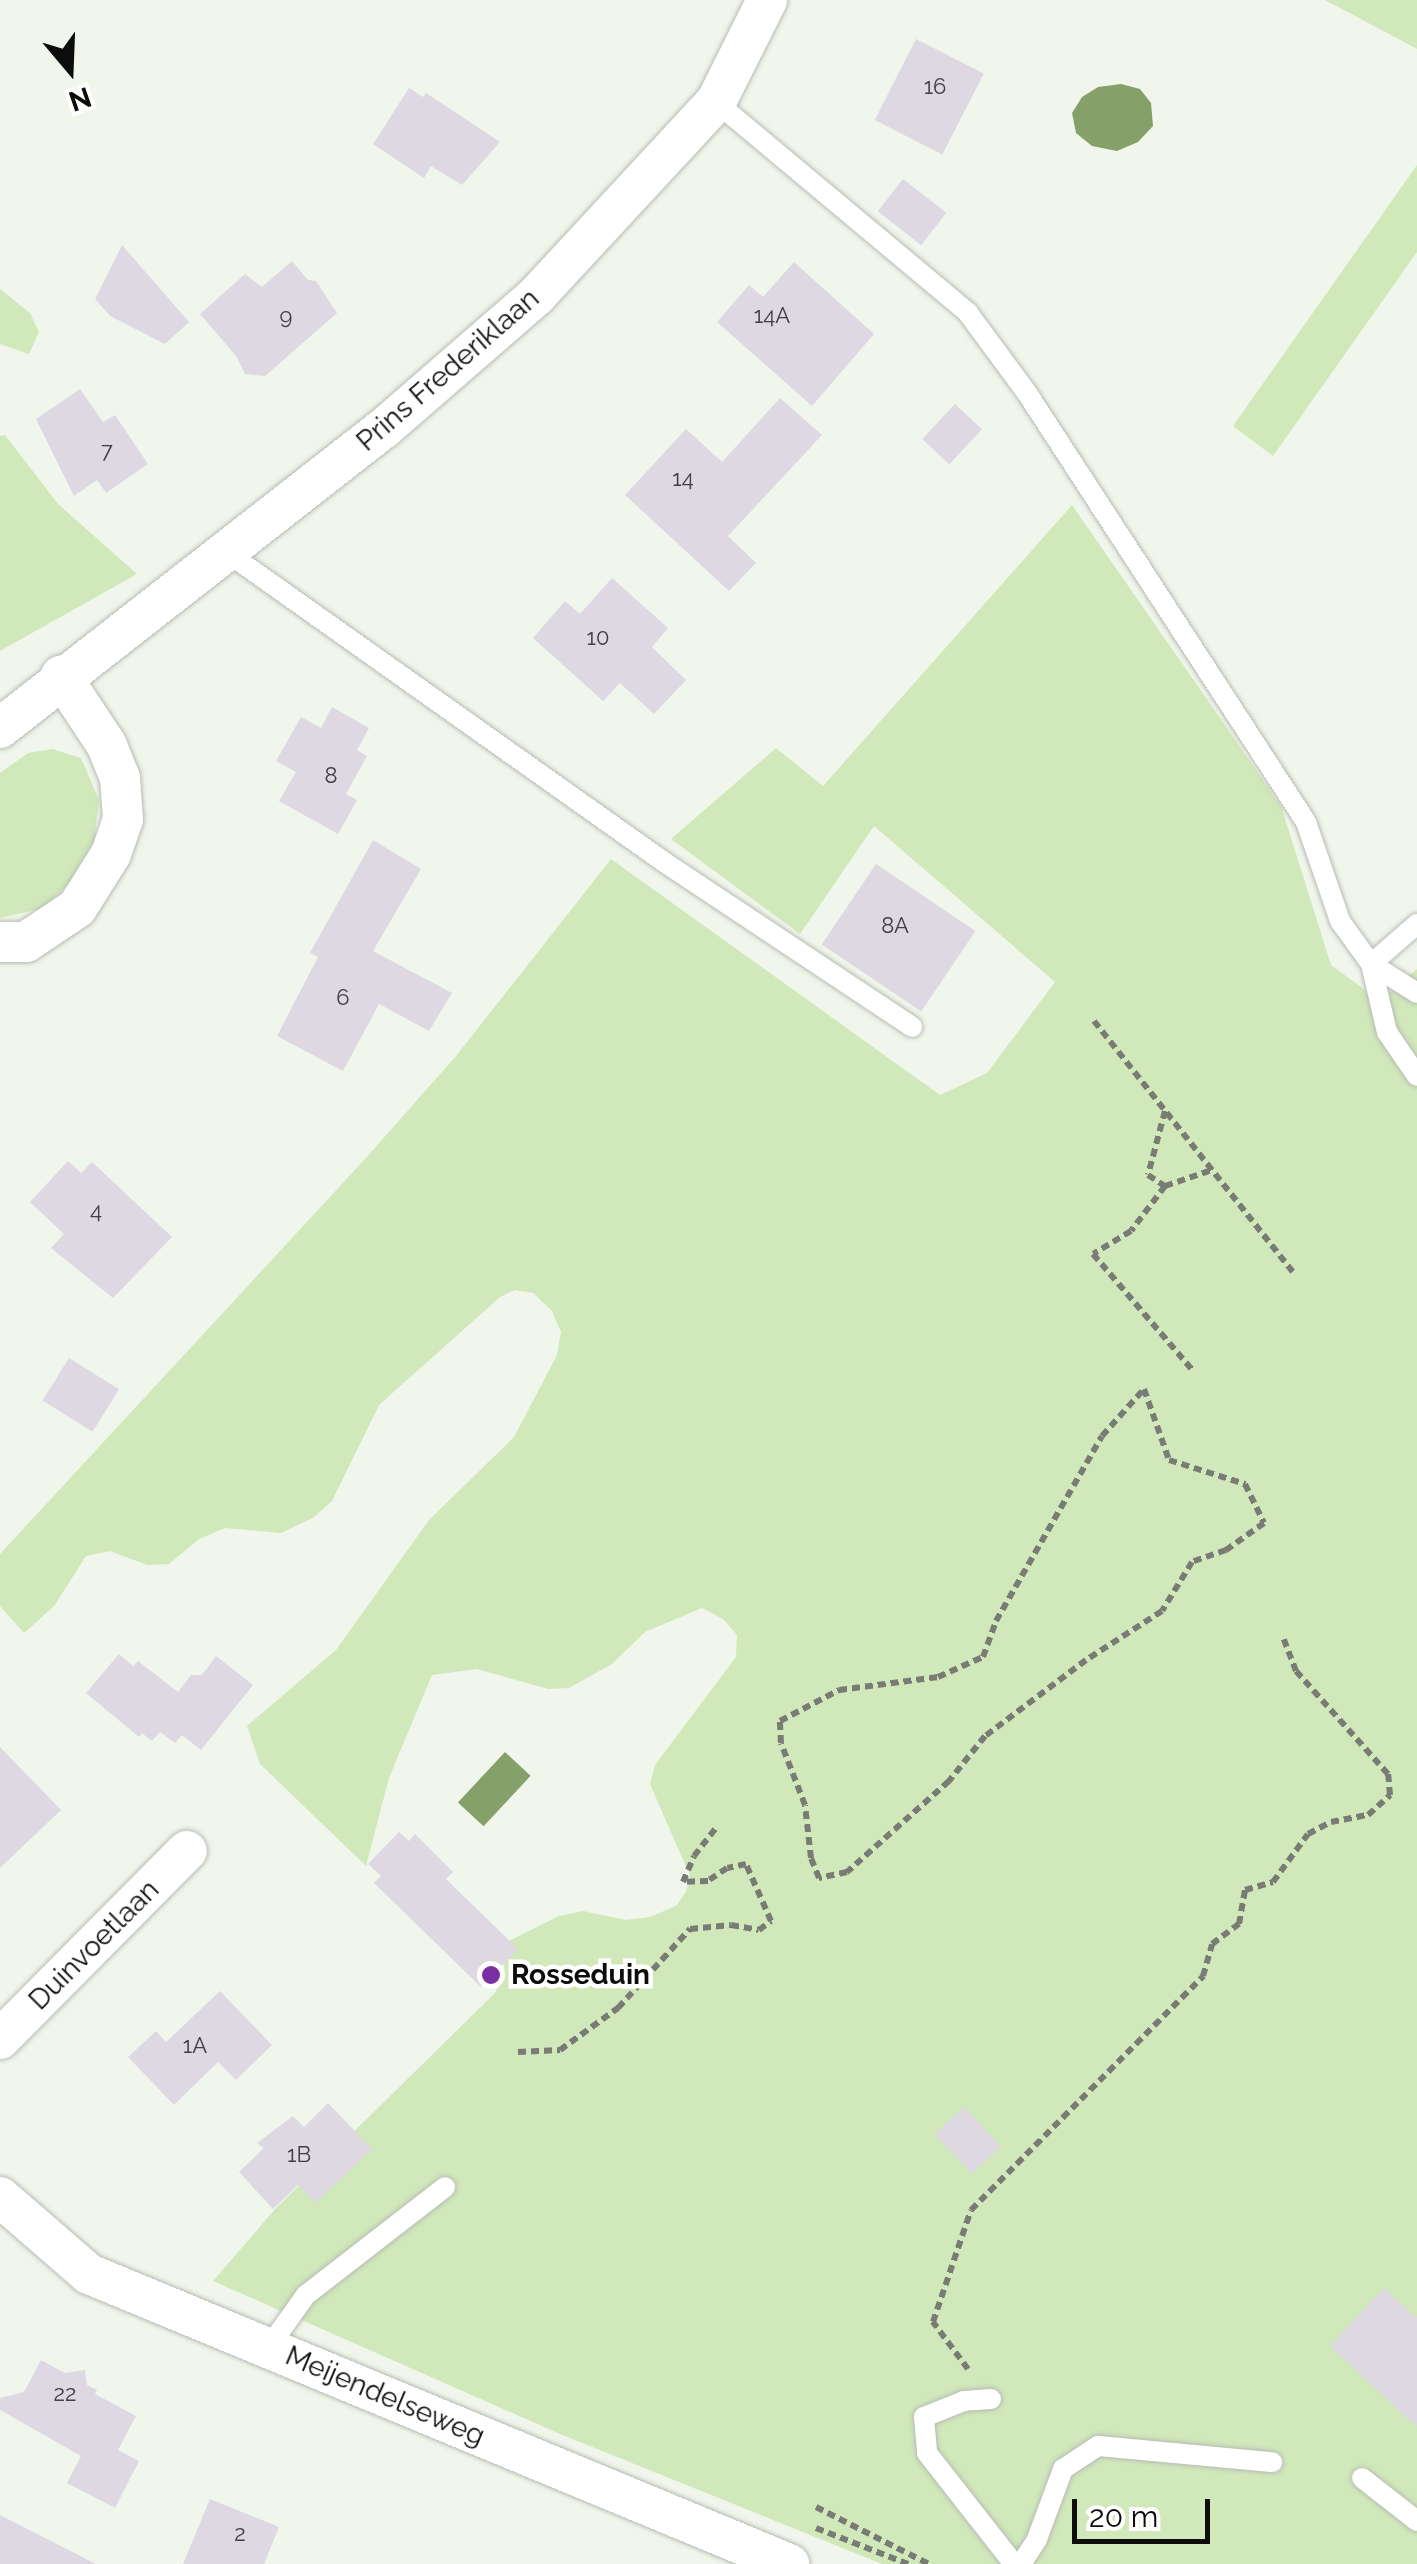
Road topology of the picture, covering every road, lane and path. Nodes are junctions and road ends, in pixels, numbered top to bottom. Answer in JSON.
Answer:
{"nodes":[{"id":1,"x":767,"y":0,"type":"edge"},
{"id":2,"x":716,"y":102,"type":"junction"},
{"id":3,"x":225,"y":551,"type":"junction"},
{"id":4,"x":61,"y":676,"type":"junction"},
{"id":5,"x":0,"y":728,"type":"edge"},
{"id":6,"x":1417,"y":924,"type":"edge"},
{"id":7,"x":0,"y":942,"type":"edge"},
{"id":8,"x":1371,"y":964,"type":"junction"},
{"id":9,"x":1417,"y":993,"type":"edge"},
{"id":10,"x":1094,"y":1021,"type":"dead end"},
{"id":11,"x":912,"y":1027,"type":"dead end"},
{"id":12,"x":1417,"y":1076,"type":"edge"},
{"id":13,"x":1165,"y":1111,"type":"junction"},
{"id":14,"x":1212,"y":1170,"type":"junction"},
{"id":15,"x":1165,"y":1186,"type":"junction"},
{"id":16,"x":1293,"y":1272,"type":"dead end"},
{"id":17,"x":1194,"y":1372,"type":"dead end"},
{"id":18,"x":1144,"y":1390,"type":"joint"},
{"id":19,"x":1284,"y":1639,"type":"dead end"},
{"id":20,"x":717,"y":1827,"type":"dead end"},
{"id":21,"x":187,"y":1851,"type":"dead end"},
{"id":22,"x":0,"y":2039,"type":"edge"},
{"id":23,"x":518,"y":2052,"type":"dead end"},
{"id":24,"x":445,"y":2187,"type":"dead end"},
{"id":25,"x":0,"y":2197,"type":"edge"},
{"id":26,"x":268,"y":2348,"type":"junction"},
{"id":27,"x":991,"y":2399,"type":"joint"},
{"id":28,"x":1272,"y":2462,"type":"dead end"},
{"id":29,"x":1362,"y":2478,"type":"dead end"},
{"id":30,"x":816,"y":2507,"type":"dead end"},
{"id":31,"x":1417,"y":2521,"type":"edge"},
{"id":32,"x":790,"y":2564,"type":"edge"},
{"id":33,"x":930,"y":2564,"type":"edge"},
{"id":34,"x":1014,"y":2564,"type":"edge"},
{"id":35,"x":1021,"y":2564,"type":"edge"}],
"edges":[{"from":1,"to":2,"type":"street","name":"Prins Frederiklaan"},
{"from":2,"to":3,"type":"street","name":"Prins Frederiklaan"},
{"from":2,"to":8,"type":"lane"},
{"from":3,"to":4,"type":"street","name":"Prins Frederiklaan"},
{"from":3,"to":11,"type":"lane"},
{"from":4,"to":5,"type":"street","name":"Prins Frederiklaan"},
{"from":4,"to":7,"type":"street"},
{"from":6,"to":8,"type":"lane"},
{"from":8,"to":9,"type":"lane"},
{"from":8,"to":12,"type":"lane"},
{"from":10,"to":13,"type":"path"},
{"from":13,"to":14,"type":"path"},
{"from":13,"to":15,"type":"path"},
{"from":14,"to":15,"type":"path"},
{"from":14,"to":16,"type":"path"},
{"from":15,"to":17,"type":"path"},
{"from":18,"to":18,"type":"path"},
{"from":19,"to":27,"type":"path"},
{"from":20,"to":23,"type":"path"},
{"from":21,"to":22,"type":"street","name":"Duinvoetlaan"},
{"from":24,"to":26,"type":"lane"},
{"from":25,"to":26,"type":"street","name":"Meijendelseweg"},
{"from":26,"to":32,"type":"street","name":"Meijendelseweg"},
{"from":27,"to":34,"type":"lane"},
{"from":28,"to":35,"type":"lane"},
{"from":29,"to":31,"type":"lane"},
{"from":30,"to":33,"type":"path"}]}
